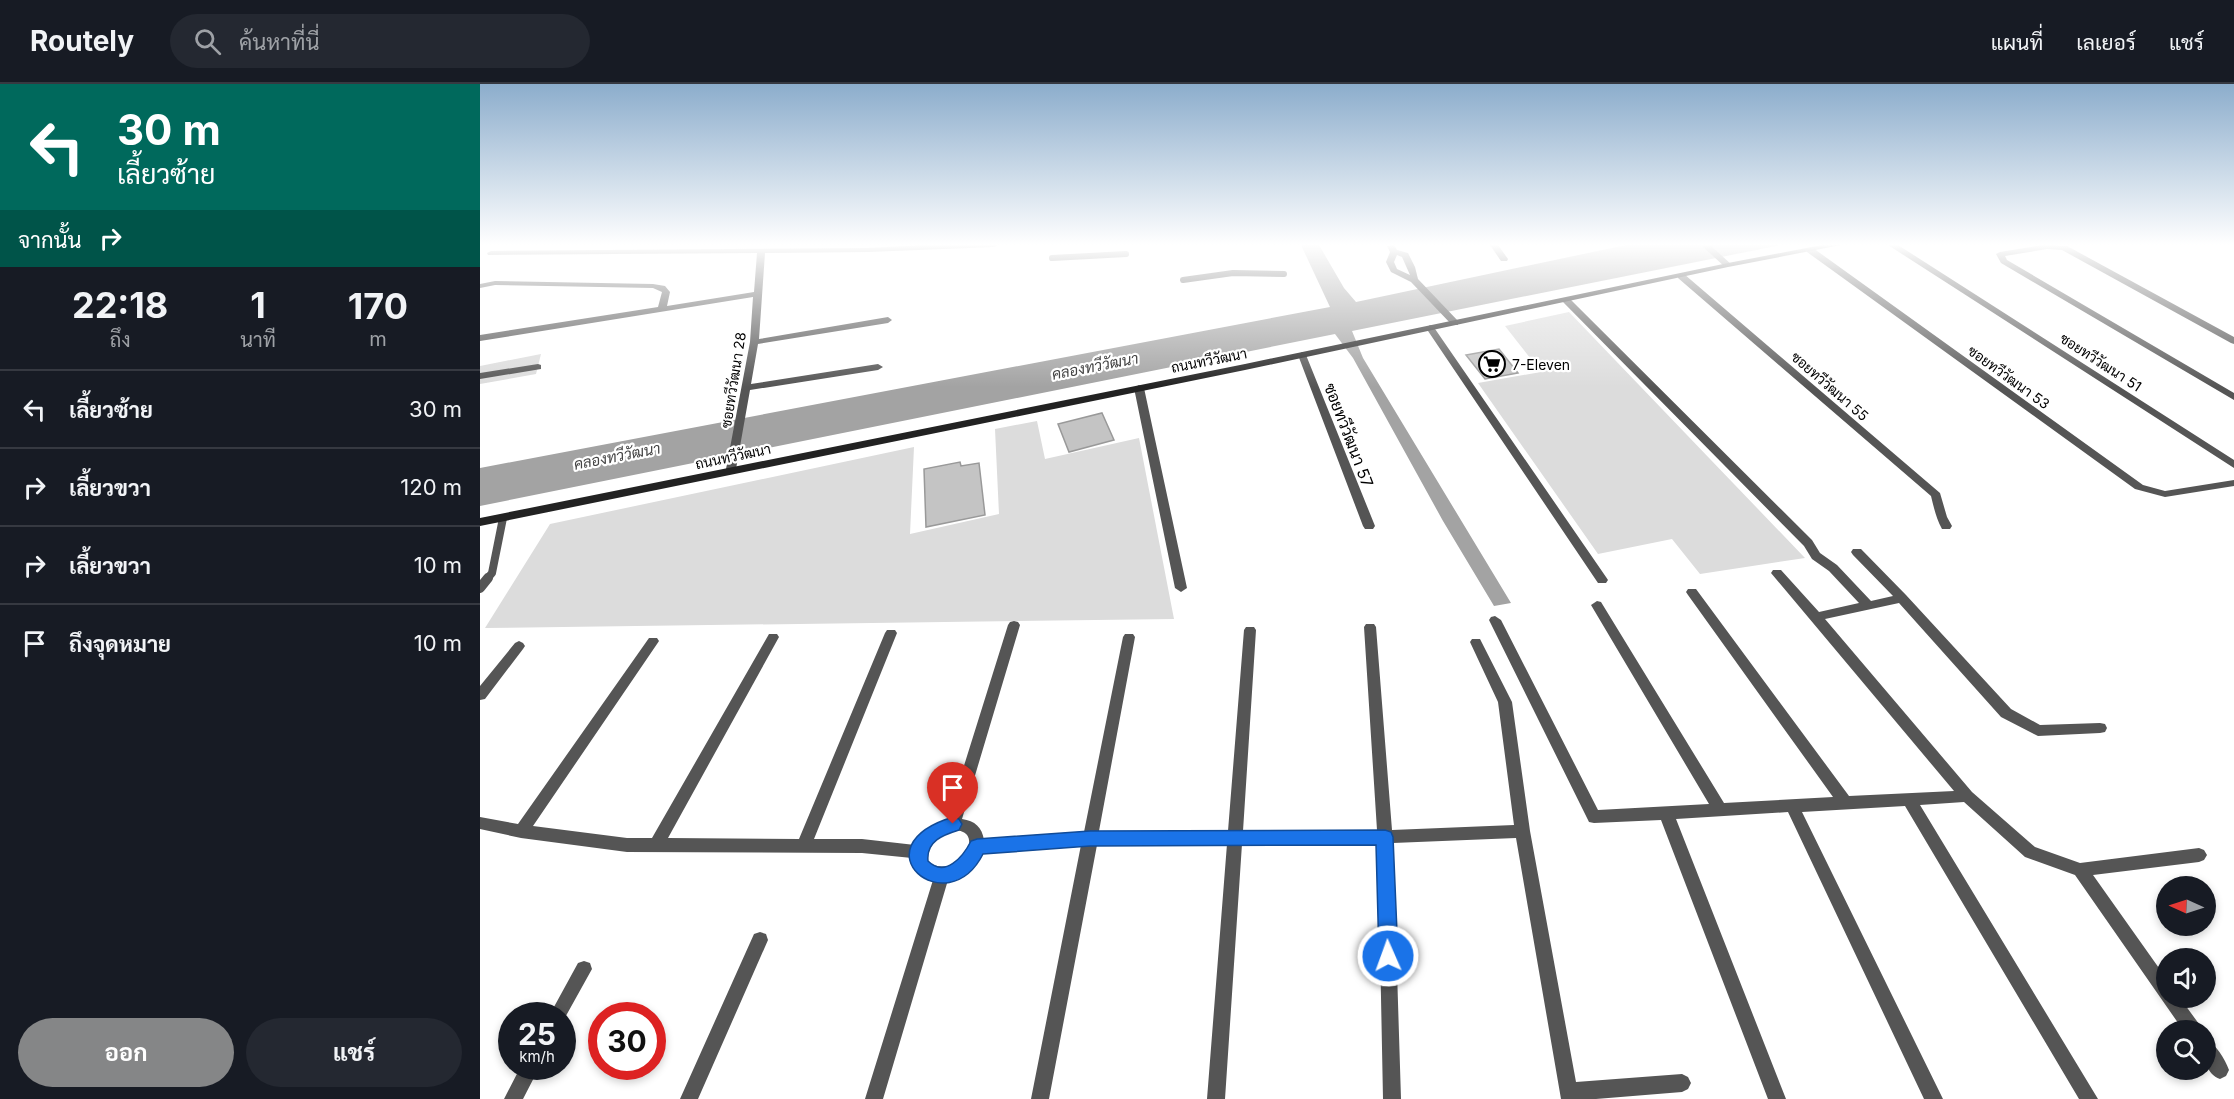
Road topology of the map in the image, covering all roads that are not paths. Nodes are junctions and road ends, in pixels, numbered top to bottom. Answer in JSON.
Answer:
{"nodes":[{"id":1,"x":666,"y":292,"type":"edge"},
{"id":2,"x":1426,"y":292,"type":"edge"},
{"id":3,"x":1603,"y":292,"type":"edge"},
{"id":4,"x":1700,"y":292,"type":"edge"},
{"id":5,"x":1876,"y":292,"type":"edge"},
{"id":6,"x":1966,"y":292,"type":"edge"},
{"id":7,"x":2057,"y":292,"type":"edge"},
{"id":8,"x":2146,"y":292,"type":"edge"},
{"id":9,"x":758,"y":294,"type":"joint"},
{"id":10,"x":1566,"y":300,"type":"junction"},
{"id":11,"x":662,"y":308,"type":"junction"},
{"id":12,"x":888,"y":320,"type":"dead end"},
{"id":13,"x":1455,"y":323,"type":"junction"},
{"id":14,"x":1430,"y":328,"type":"junction"},
{"id":15,"x":480,"y":338,"type":"edge"},
{"id":16,"x":2234,"y":341,"type":"edge"},
{"id":17,"x":753,"y":342,"type":"junction"},
{"id":18,"x":1302,"y":355,"type":"junction"},
{"id":19,"x":538,"y":367,"type":"dead end"},
{"id":20,"x":878,"y":367,"type":"dead end"},
{"id":21,"x":480,"y":376,"type":"edge"},
{"id":22,"x":745,"y":388,"type":"junction"},
{"id":23,"x":1139,"y":388,"type":"junction"},
{"id":24,"x":2234,"y":397,"type":"edge"},
{"id":25,"x":2234,"y":465,"type":"edge"},
{"id":26,"x":731,"y":470,"type":"junction"},
{"id":27,"x":2234,"y":483,"type":"edge"},
{"id":28,"x":503,"y":518,"type":"junction"},
{"id":29,"x":480,"y":522,"type":"edge"},
{"id":30,"x":1369,"y":526,"type":"dead end"},
{"id":31,"x":1947,"y":526,"type":"dead end"},
{"id":32,"x":1857,"y":552,"type":"dead end"},
{"id":33,"x":1776,"y":573,"type":"dead end"},
{"id":34,"x":1602,"y":580,"type":"dead end"},
{"id":35,"x":480,"y":588,"type":"edge"},
{"id":36,"x":1181,"y":588,"type":"dead end"},
{"id":37,"x":1692,"y":592,"type":"dead end"},
{"id":38,"x":1902,"y":598,"type":"junction"},
{"id":39,"x":1597,"y":605,"type":"dead end"},
{"id":40,"x":1869,"y":606,"type":"junction"},
{"id":41,"x":1816,"y":617,"type":"junction"},
{"id":42,"x":1495,"y":620,"type":"dead end"},
{"id":43,"x":1014,"y":625,"type":"dead end"},
{"id":44,"x":1370,"y":627,"type":"dead end"},
{"id":45,"x":1250,"y":630,"type":"dead end"},
{"id":46,"x":891,"y":633,"type":"dead end"},
{"id":47,"x":773,"y":637,"type":"dead end"},
{"id":48,"x":1129,"y":637,"type":"dead end"},
{"id":49,"x":653,"y":641,"type":"dead end"},
{"id":50,"x":1476,"y":642,"type":"dead end"},
{"id":51,"x":519,"y":646,"type":"dead end"},
{"id":52,"x":480,"y":695,"type":"edge"},
{"id":53,"x":2100,"y":728,"type":"dead end"},
{"id":54,"x":1967,"y":796,"type":"junction"},
{"id":55,"x":1910,"y":799,"type":"junction"},
{"id":56,"x":1845,"y":802,"type":"junction"},
{"id":57,"x":1792,"y":806,"type":"junction"},
{"id":58,"x":1720,"y":810,"type":"junction"},
{"id":59,"x":1666,"y":813,"type":"junction"},
{"id":60,"x":480,"y":822,"type":"edge"},
{"id":61,"x":953,"y":824,"type":"junction"},
{"id":62,"x":521,"y":831,"type":"junction"},
{"id":63,"x":1522,"y":831,"type":"junction"},
{"id":64,"x":1235,"y":837,"type":"junction"},
{"id":65,"x":1385,"y":837,"type":"junction"},
{"id":66,"x":1090,"y":838,"type":"junction"},
{"id":67,"x":656,"y":845,"type":"junction"},
{"id":68,"x":804,"y":846,"type":"junction"},
{"id":69,"x":977,"y":847,"type":"junction"},
{"id":70,"x":918,"y":852,"type":"junction"},
{"id":71,"x":2199,"y":855,"type":"dead end"},
{"id":72,"x":2080,"y":870,"type":"junction"},
{"id":73,"x":942,"y":875,"type":"junction"},
{"id":74,"x":760,"y":940,"type":"dead end"},
{"id":75,"x":584,"y":969,"type":"dead end"},
{"id":76,"x":2156,"y":979,"type":"edge"},
{"id":77,"x":566,"y":1002,"type":"edge"},
{"id":78,"x":2216,"y":1064,"type":"edge"},
{"id":79,"x":2220,"y":1070,"type":"dead end"},
{"id":80,"x":523,"y":1080,"type":"edge"},
{"id":81,"x":1682,"y":1083,"type":"dead end"},
{"id":82,"x":1569,"y":1095,"type":"edge"},
{"id":83,"x":513,"y":1099,"type":"edge"},
{"id":84,"x":689,"y":1099,"type":"edge"},
{"id":85,"x":874,"y":1099,"type":"edge"},
{"id":86,"x":1040,"y":1099,"type":"edge"},
{"id":87,"x":1216,"y":1099,"type":"edge"},
{"id":88,"x":1392,"y":1099,"type":"edge"},
{"id":89,"x":1777,"y":1099,"type":"edge"},
{"id":90,"x":1934,"y":1099,"type":"edge"},
{"id":91,"x":2089,"y":1099,"type":"edge"}],
"edges":[{"from":1,"to":11,"type":"street"},
{"from":2,"to":13,"type":"street"},
{"from":3,"to":10,"type":"main road","name":"ถนนทวีวัฒนา"},
{"from":4,"to":31,"type":"street","name":"ซอยทวีวัฒนา 55"},
{"from":5,"to":27,"type":"street","name":"ซอยทวีวัฒนา 53"},
{"from":6,"to":25,"type":"street","name":"ซอยทวีวัฒนา 51"},
{"from":7,"to":24,"type":"street"},
{"from":8,"to":16,"type":"street"},
{"from":9,"to":11,"type":"street"},
{"from":9,"to":17,"type":"street","name":"ซอยทวีวัฒนา 28"},
{"from":10,"to":13,"type":"main road","name":"ถนนทวีวัฒนา"},
{"from":10,"to":40,"type":"street"},
{"from":11,"to":15,"type":"street"},
{"from":12,"to":17,"type":"street"},
{"from":13,"to":14,"type":"main road","name":"ถนนทวีวัฒนา"},
{"from":14,"to":18,"type":"main road","name":"ถนนทวีวัฒนา"},
{"from":14,"to":34,"type":"street"},
{"from":17,"to":22,"type":"street","name":"ซอยทวีวัฒนา 28"},
{"from":18,"to":23,"type":"main road","name":"ถนนทวีวัฒนา"},
{"from":18,"to":30,"type":"street","name":"ซอยทวีวัฒนา 57"},
{"from":19,"to":21,"type":"street"},
{"from":20,"to":22,"type":"street"},
{"from":22,"to":26,"type":"street","name":"ซอยทวีวัฒนา 28"},
{"from":23,"to":26,"type":"main road","name":"ถนนทวีวัฒนา"},
{"from":23,"to":36,"type":"street"},
{"from":26,"to":28,"type":"main road","name":"ถนนทวีวัฒนา"},
{"from":28,"to":29,"type":"main road","name":"ถนนทวีวัฒนา"},
{"from":28,"to":35,"type":"lane"},
{"from":32,"to":38,"type":"street"},
{"from":33,"to":41,"type":"street"},
{"from":37,"to":56,"type":"street"},
{"from":38,"to":40,"type":"street"},
{"from":38,"to":53,"type":"street"},
{"from":39,"to":58,"type":"street"},
{"from":40,"to":41,"type":"street"},
{"from":41,"to":54,"type":"street"},
{"from":42,"to":59,"type":"street"},
{"from":43,"to":61,"type":"street"},
{"from":44,"to":65,"type":"street"},
{"from":45,"to":64,"type":"street"},
{"from":46,"to":68,"type":"street"},
{"from":47,"to":67,"type":"street"},
{"from":48,"to":66,"type":"street"},
{"from":49,"to":62,"type":"street"},
{"from":50,"to":63,"type":"street"},
{"from":51,"to":52,"type":"street"},
{"from":54,"to":55,"type":"street"},
{"from":54,"to":72,"type":"street"},
{"from":55,"to":56,"type":"street"},
{"from":55,"to":91,"type":"street"},
{"from":56,"to":57,"type":"street"},
{"from":57,"to":58,"type":"street"},
{"from":57,"to":90,"type":"street"},
{"from":58,"to":59,"type":"street"},
{"from":59,"to":89,"type":"street"},
{"from":60,"to":62,"type":"street"},
{"from":61,"to":69,"type":"street"},
{"from":61,"to":70,"type":"street"},
{"from":62,"to":67,"type":"street"},
{"from":63,"to":65,"type":"street"},
{"from":63,"to":82,"type":"street"},
{"from":64,"to":65,"type":"street"},
{"from":64,"to":66,"type":"street"},
{"from":64,"to":87,"type":"street"},
{"from":65,"to":88,"type":"street"},
{"from":66,"to":69,"type":"street"},
{"from":66,"to":86,"type":"street"},
{"from":67,"to":68,"type":"street"},
{"from":68,"to":70,"type":"street"},
{"from":69,"to":73,"type":"street"},
{"from":70,"to":73,"type":"street"},
{"from":71,"to":72,"type":"street"},
{"from":72,"to":76,"type":"street"},
{"from":73,"to":85,"type":"street"},
{"from":74,"to":84,"type":"street"},
{"from":75,"to":77,"type":"street"},
{"from":78,"to":79,"type":"street"},
{"from":80,"to":83,"type":"street"},
{"from":81,"to":82,"type":"street"}]}
